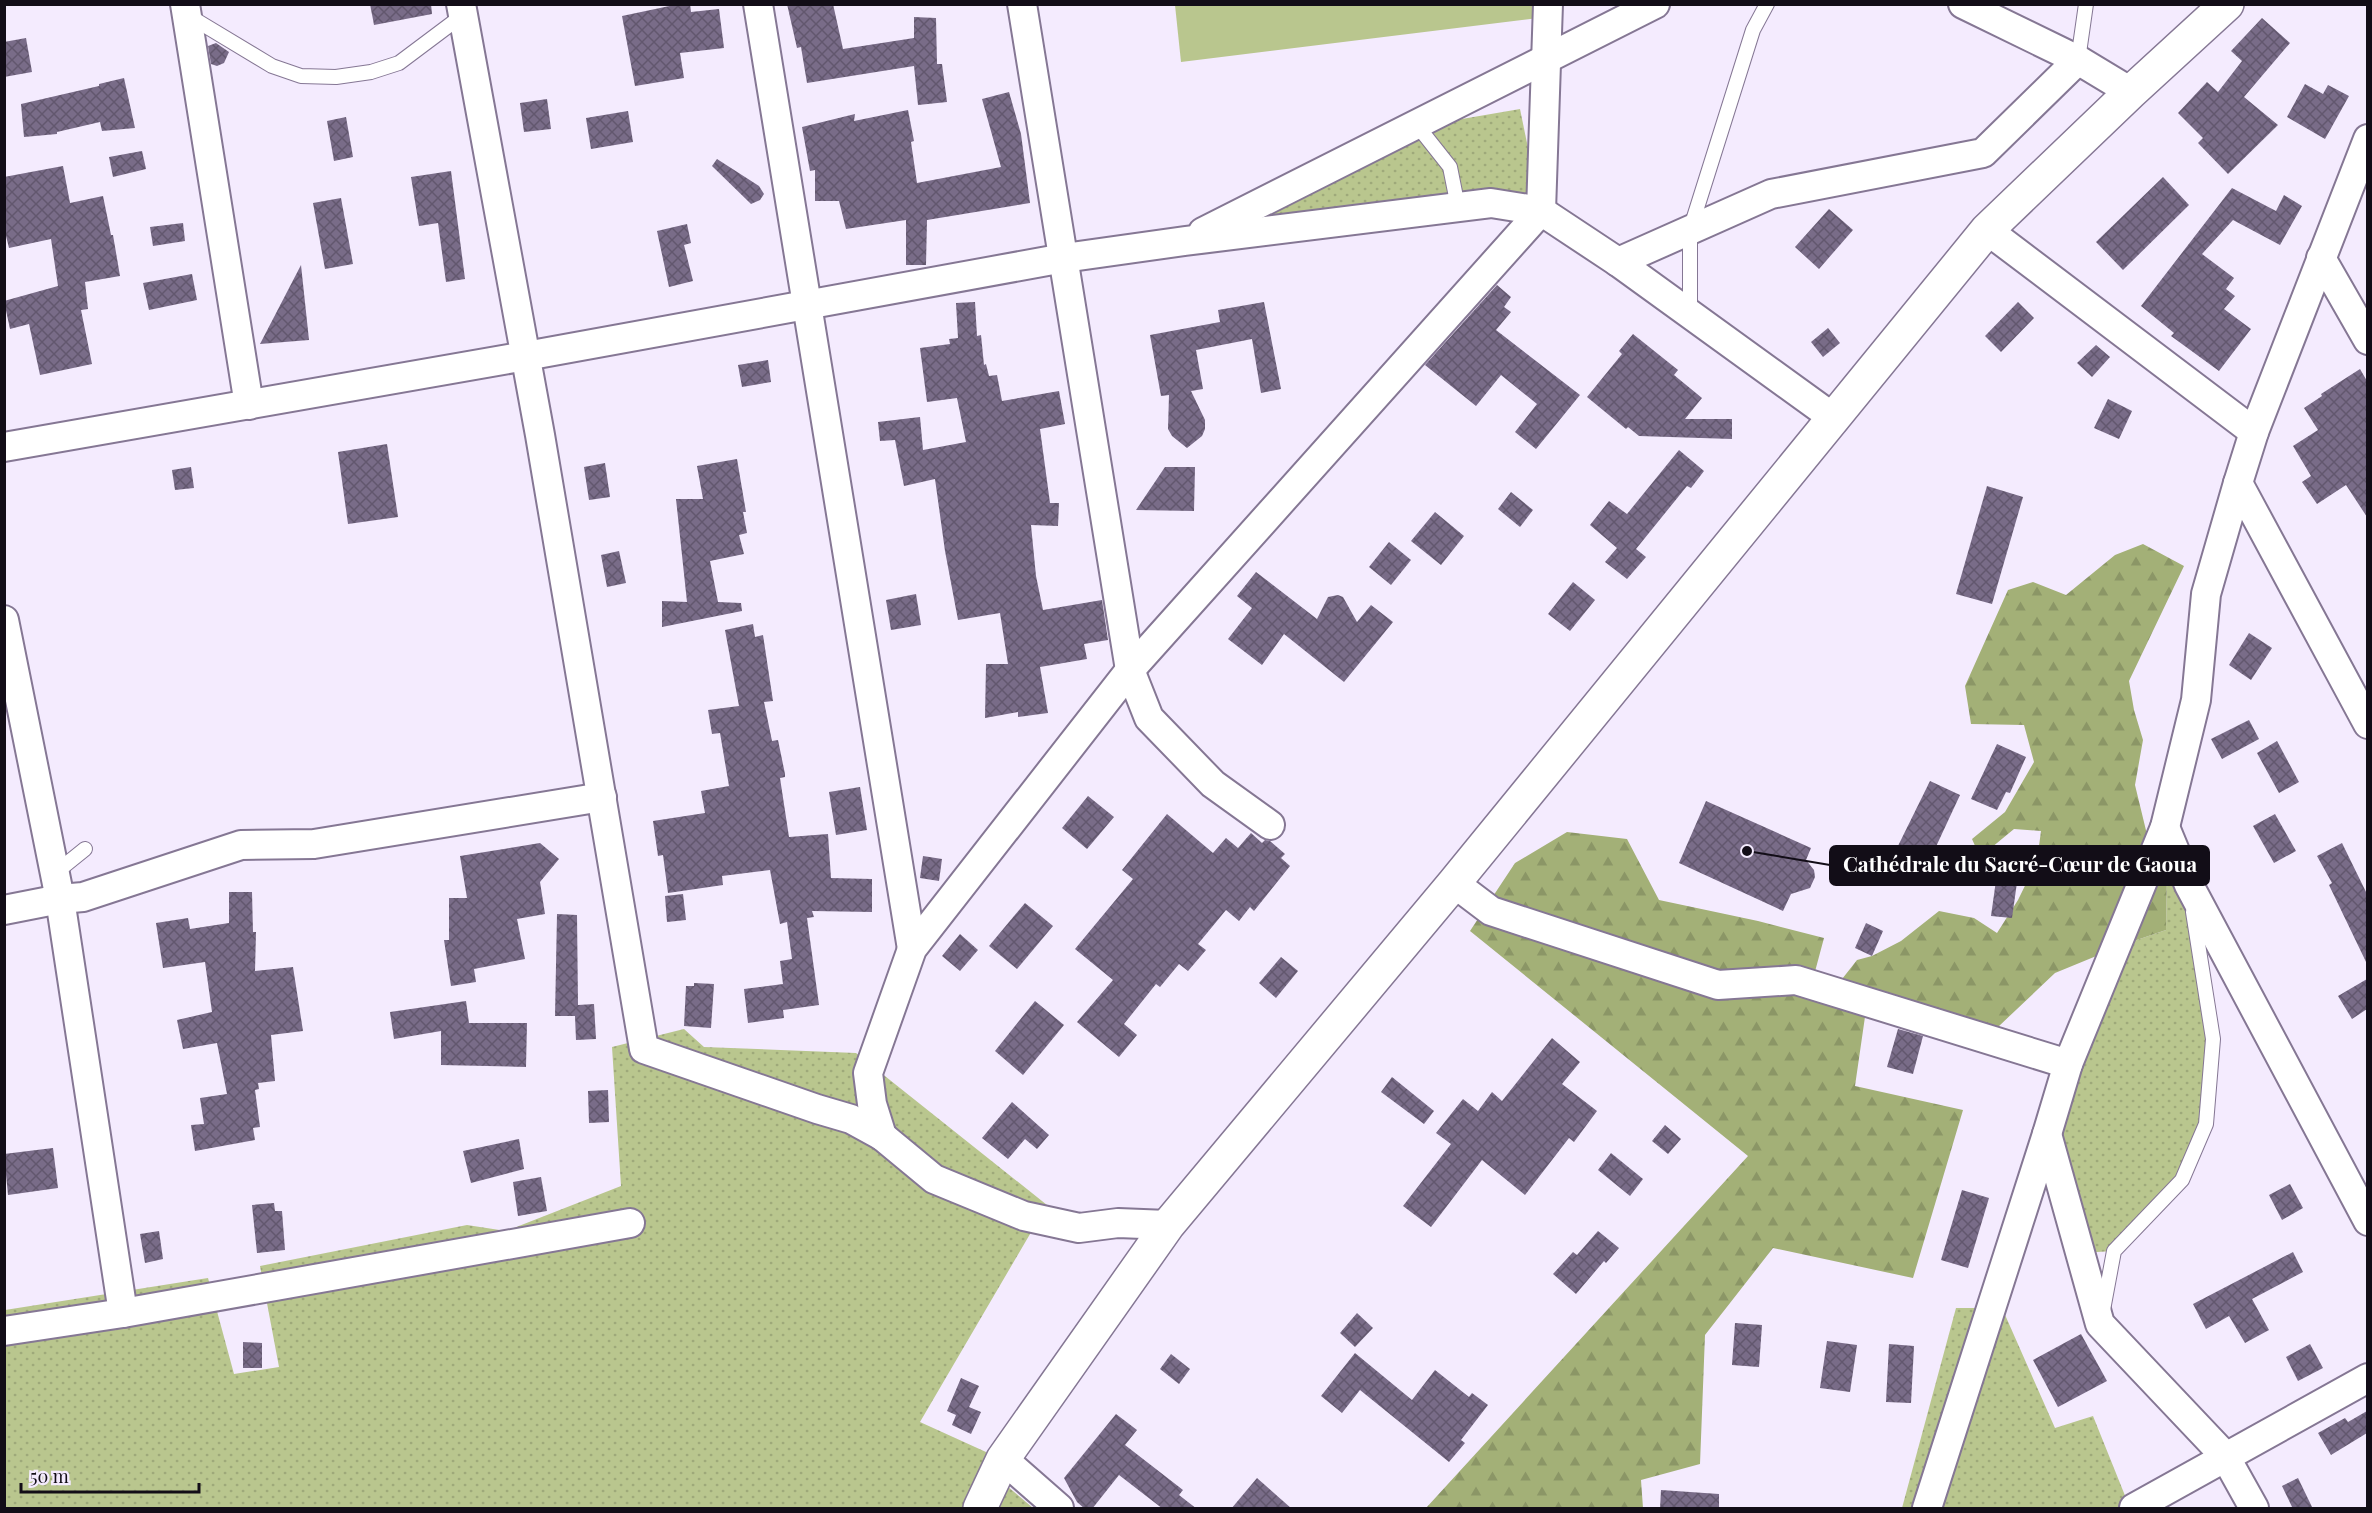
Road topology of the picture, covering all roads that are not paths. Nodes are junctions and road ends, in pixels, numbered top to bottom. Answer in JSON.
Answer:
{"nodes":[{"id":1,"x":758,"y":4,"type":"edge"},
{"id":2,"x":1022,"y":4,"type":"edge"},
{"id":3,"x":1548,"y":4,"type":"edge"},
{"id":4,"x":1655,"y":4,"type":"edge"},
{"id":5,"x":1767,"y":4,"type":"edge"},
{"id":6,"x":1963,"y":4,"type":"edge"},
{"id":7,"x":2086,"y":4,"type":"edge"},
{"id":8,"x":2227,"y":4,"type":"edge"},
{"id":9,"x":186,"y":10,"type":"edge"},
{"id":10,"x":462,"y":10,"type":"edge"},
{"id":11,"x":1547,"y":58,"type":"junction"},
{"id":12,"x":2078,"y":60,"type":"junction"},
{"id":13,"x":2131,"y":92,"type":"junction"},
{"id":14,"x":1416,"y":124,"type":"junction"},
{"id":15,"x":2367,"y":139,"type":"edge"},
{"id":16,"x":1458,"y":207,"type":"junction"},
{"id":17,"x":1541,"y":211,"type":"junction"},
{"id":18,"x":1690,"y":230,"type":"junction"},
{"id":19,"x":1988,"y":230,"type":"junction"},
{"id":20,"x":1185,"y":241,"type":"junction"},
{"id":21,"x":1064,"y":258,"type":"junction"},
{"id":22,"x":2321,"y":258,"type":"junction"},
{"id":23,"x":1618,"y":262,"type":"junction"},
{"id":24,"x":806,"y":305,"type":"junction"},
{"id":25,"x":1690,"y":314,"type":"junction"},
{"id":26,"x":2367,"y":340,"type":"edge"},
{"id":27,"x":526,"y":356,"type":"junction"},
{"id":28,"x":249,"y":405,"type":"junction"},
{"id":29,"x":1835,"y":418,"type":"junction"},
{"id":30,"x":2254,"y":432,"type":"junction"},
{"id":31,"x":4,"y":447,"type":"edge"},
{"id":32,"x":2238,"y":483,"type":"junction"},
{"id":33,"x":4,"y":620,"type":"edge"},
{"id":34,"x":1130,"y":670,"type":"junction"},
{"id":35,"x":2367,"y":724,"type":"edge"},
{"id":36,"x":602,"y":797,"type":"junction"},
{"id":37,"x":1270,"y":825,"type":"dead end"},
{"id":38,"x":2165,"y":827,"type":"junction"},
{"id":39,"x":85,"y":849,"type":"dead end"},
{"id":40,"x":1454,"y":883,"type":"junction"},
{"id":41,"x":2189,"y":885,"type":"junction"},
{"id":42,"x":57,"y":886,"type":"junction"},
{"id":43,"x":4,"y":910,"type":"edge"},
{"id":44,"x":912,"y":949,"type":"junction"},
{"id":45,"x":2068,"y":1064,"type":"junction"},
{"id":46,"x":2048,"y":1134,"type":"junction"},
{"id":47,"x":882,"y":1136,"type":"junction"},
{"id":48,"x":2367,"y":1221,"type":"edge"},
{"id":49,"x":630,"y":1223,"type":"dead end"},
{"id":50,"x":1168,"y":1225,"type":"junction"},
{"id":51,"x":123,"y":1313,"type":"junction"},
{"id":52,"x":2100,"y":1324,"type":"junction"},
{"id":53,"x":4,"y":1331,"type":"edge"},
{"id":54,"x":2367,"y":1378,"type":"edge"},
{"id":55,"x":2225,"y":1456,"type":"junction"},
{"id":56,"x":1004,"y":1459,"type":"junction"},
{"id":57,"x":980,"y":1509,"type":"edge"},
{"id":58,"x":1059,"y":1509,"type":"edge"},
{"id":59,"x":1927,"y":1509,"type":"edge"},
{"id":60,"x":2134,"y":1509,"type":"edge"},
{"id":61,"x":2254,"y":1509,"type":"edge"}],
"edges":[{"from":1,"to":24,"type":"street"},
{"from":2,"to":21,"type":"street"},
{"from":3,"to":11,"type":"street"},
{"from":4,"to":11,"type":"street"},
{"from":5,"to":18,"type":"lane"},
{"from":6,"to":12,"type":"street"},
{"from":7,"to":12,"type":"lane"},
{"from":8,"to":13,"type":"main road"},
{"from":9,"to":10,"type":"lane"},
{"from":9,"to":28,"type":"street"},
{"from":10,"to":27,"type":"street"},
{"from":11,"to":14,"type":"street"},
{"from":11,"to":17,"type":"street"},
{"from":12,"to":13,"type":"street"},
{"from":12,"to":18,"type":"street"},
{"from":13,"to":19,"type":"main road"},
{"from":14,"to":16,"type":"lane"},
{"from":14,"to":20,"type":"street"},
{"from":15,"to":22,"type":"street"},
{"from":16,"to":17,"type":"street"},
{"from":16,"to":20,"type":"street"},
{"from":17,"to":23,"type":"street"},
{"from":17,"to":34,"type":"street"},
{"from":18,"to":23,"type":"street"},
{"from":18,"to":25,"type":"lane"},
{"from":19,"to":29,"type":"main road"},
{"from":19,"to":30,"type":"street"},
{"from":20,"to":21,"type":"street"},
{"from":21,"to":24,"type":"street"},
{"from":21,"to":34,"type":"street"},
{"from":22,"to":26,"type":"street"},
{"from":22,"to":30,"type":"street"},
{"from":23,"to":25,"type":"street"},
{"from":24,"to":27,"type":"street"},
{"from":24,"to":44,"type":"street"},
{"from":25,"to":29,"type":"street"},
{"from":27,"to":28,"type":"street"},
{"from":27,"to":36,"type":"street"},
{"from":28,"to":31,"type":"street"},
{"from":29,"to":40,"type":"main road"},
{"from":30,"to":32,"type":"street"},
{"from":32,"to":35,"type":"street"},
{"from":32,"to":38,"type":"street"},
{"from":33,"to":42,"type":"street"},
{"from":34,"to":37,"type":"street"},
{"from":34,"to":44,"type":"street"},
{"from":36,"to":42,"type":"street"},
{"from":36,"to":47,"type":"street"},
{"from":38,"to":41,"type":"street"},
{"from":38,"to":45,"type":"street"},
{"from":39,"to":42,"type":"lane"},
{"from":40,"to":45,"type":"street"},
{"from":40,"to":50,"type":"main road"},
{"from":41,"to":48,"type":"street"},
{"from":41,"to":52,"type":"lane"},
{"from":42,"to":43,"type":"street"},
{"from":42,"to":51,"type":"street"},
{"from":44,"to":47,"type":"street"},
{"from":45,"to":46,"type":"street"},
{"from":46,"to":52,"type":"street"},
{"from":46,"to":59,"type":"street"},
{"from":47,"to":50,"type":"street"},
{"from":49,"to":51,"type":"street"},
{"from":50,"to":56,"type":"main road"},
{"from":51,"to":53,"type":"street"},
{"from":52,"to":55,"type":"street"},
{"from":54,"to":55,"type":"street"},
{"from":55,"to":60,"type":"street"},
{"from":55,"to":61,"type":"street"},
{"from":56,"to":57,"type":"main road"},
{"from":56,"to":58,"type":"street"}]}
